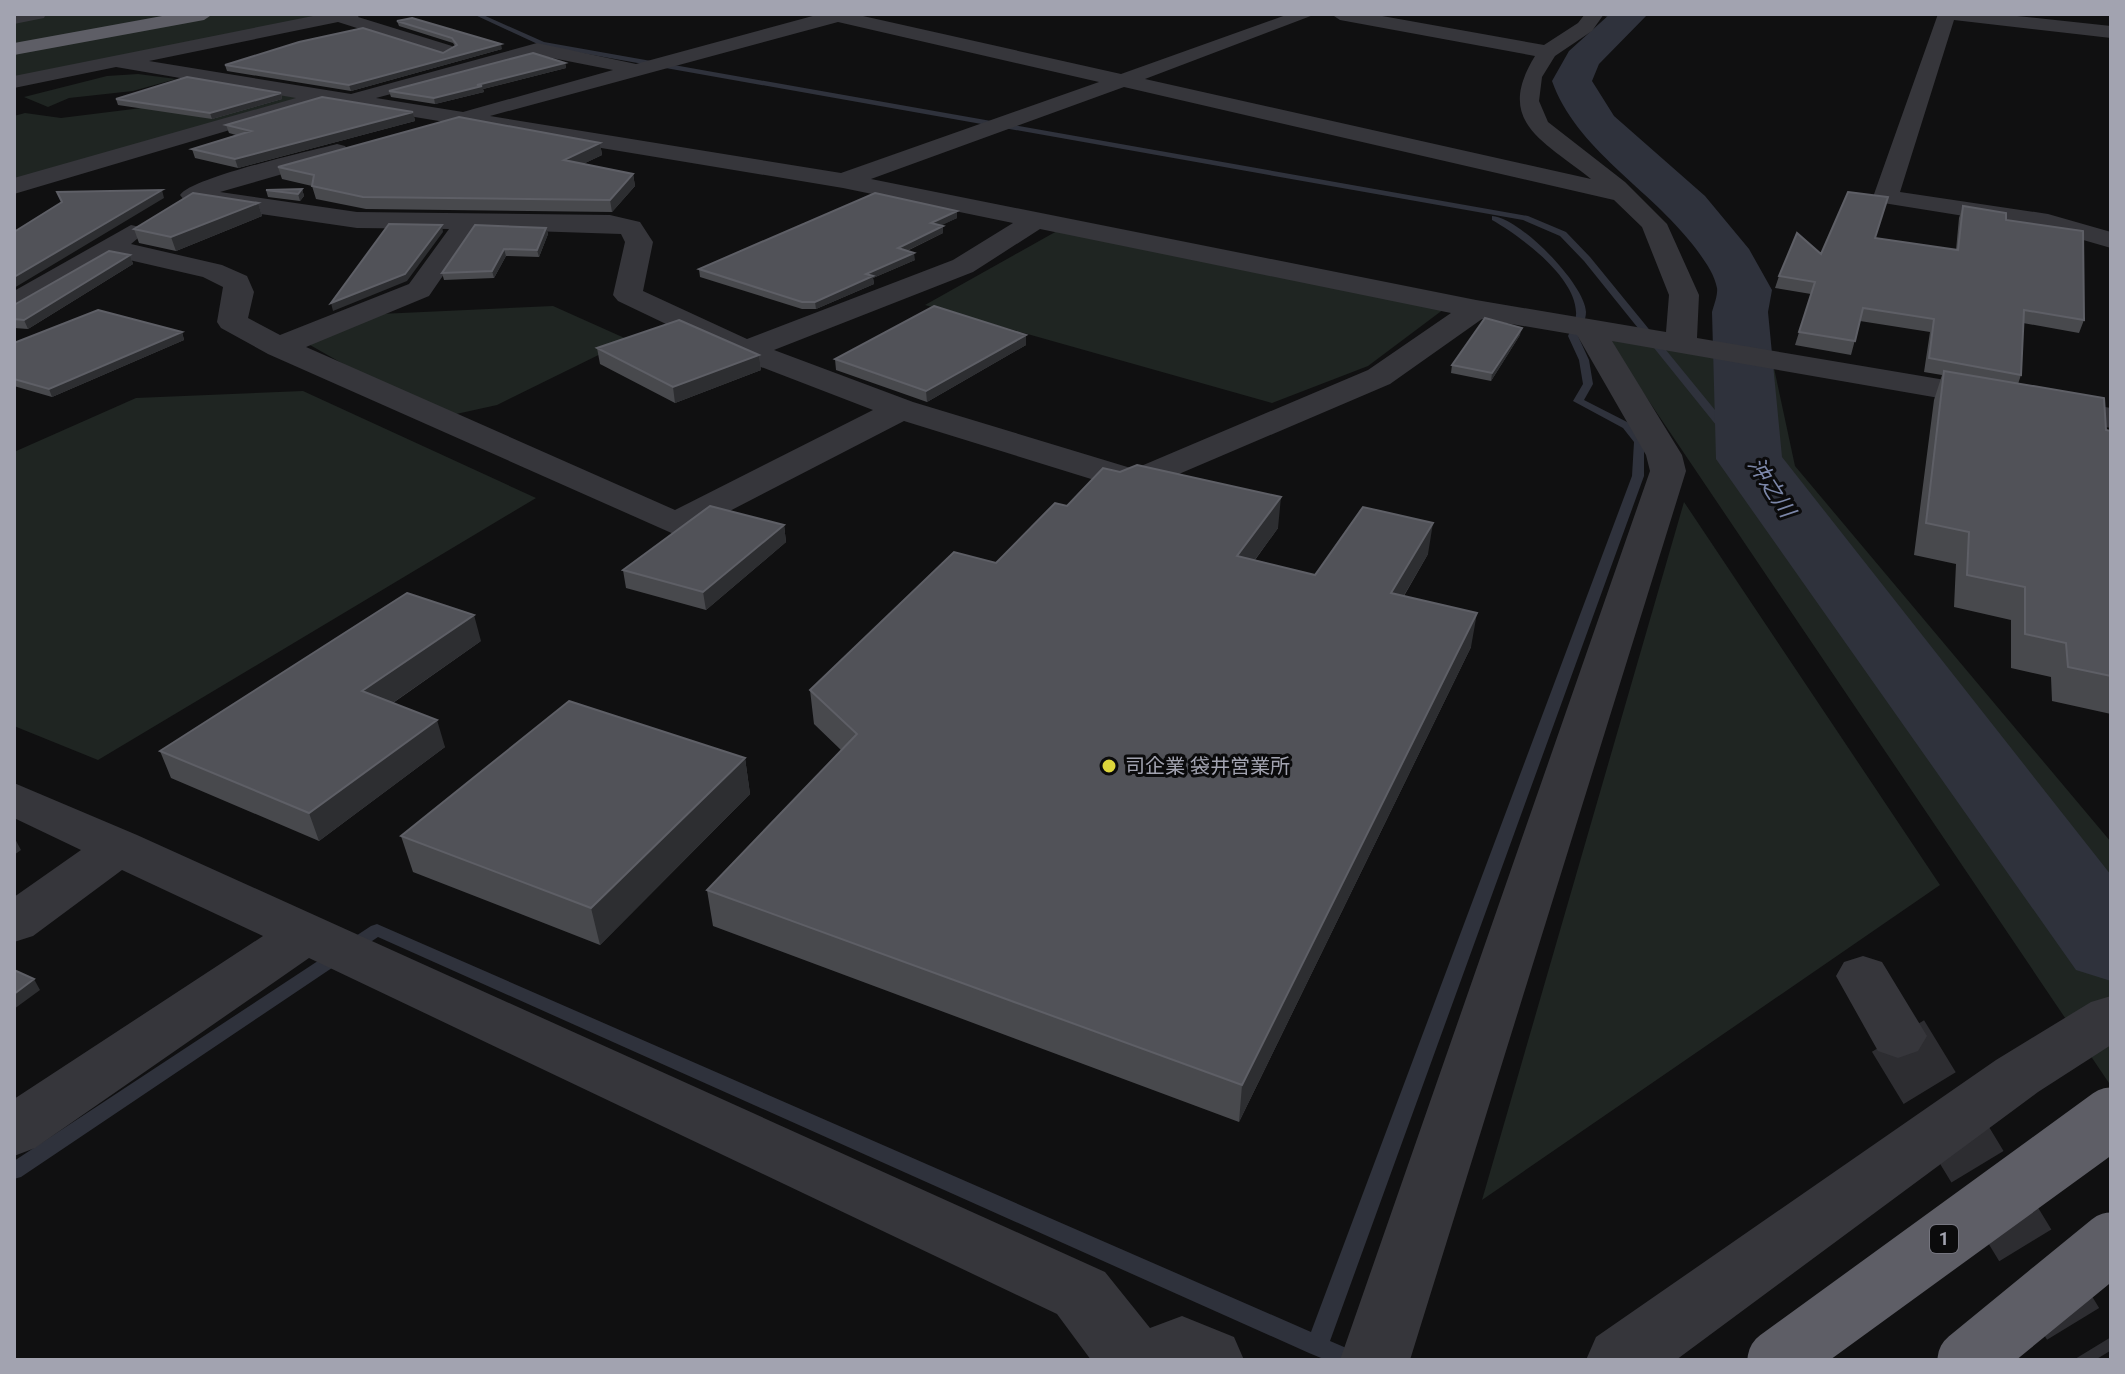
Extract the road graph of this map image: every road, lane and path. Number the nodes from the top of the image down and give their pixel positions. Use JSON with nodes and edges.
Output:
{"nodes":[{"id":1,"x":37,"y":14,"type":"edge"},
{"id":2,"x":159,"y":14,"type":"edge"},
{"id":3,"x":204,"y":14,"type":"edge"},
{"id":4,"x":1307,"y":14,"type":"edge"},
{"id":5,"x":1340,"y":14,"type":"edge"},
{"id":6,"x":1595,"y":14,"type":"edge"},
{"id":7,"x":1947,"y":14,"type":"edge"},
{"id":8,"x":345,"y":15,"type":"edge"},
{"id":9,"x":838,"y":15,"type":"edge"},
{"id":10,"x":14,"y":18,"type":"edge"},
{"id":11,"x":2111,"y":32,"type":"edge"},
{"id":12,"x":14,"y":40,"type":"edge"},
{"id":13,"x":14,"y":49,"type":"edge"},
{"id":14,"x":445,"y":50,"type":"edge"},
{"id":15,"x":1547,"y":52,"type":"junction"},
{"id":16,"x":119,"y":62,"type":"junction"},
{"id":17,"x":642,"y":68,"type":"junction"},
{"id":18,"x":1122,"y":80,"type":"junction"},
{"id":19,"x":14,"y":82,"type":"edge"},
{"id":20,"x":337,"y":97,"type":"junction"},
{"id":21,"x":459,"y":118,"type":"junction"},
{"id":22,"x":400,"y":134,"type":"edge"},
{"id":23,"x":355,"y":146,"type":"edge"},
{"id":24,"x":843,"y":181,"type":"junction"},
{"id":25,"x":14,"y":186,"type":"edge"},
{"id":26,"x":1623,"y":194,"type":"junction"},
{"id":27,"x":172,"y":208,"type":"junction"},
{"id":28,"x":1036,"y":220,"type":"junction"},
{"id":29,"x":468,"y":221,"type":"junction"},
{"id":30,"x":2111,"y":240,"type":"edge"},
{"id":31,"x":107,"y":247,"type":"junction"},
{"id":32,"x":14,"y":304,"type":"edge"},
{"id":33,"x":1476,"y":309,"type":"junction"},
{"id":34,"x":1588,"y":328,"type":"junction"},
{"id":35,"x":1681,"y":344,"type":"junction"},
{"id":36,"x":279,"y":347,"type":"junction"},
{"id":37,"x":746,"y":350,"type":"junction"},
{"id":38,"x":901,"y":409,"type":"junction"},
{"id":39,"x":2111,"y":418,"type":"edge"},
{"id":40,"x":14,"y":799,"type":"edge"},
{"id":41,"x":119,"y":847,"type":"junction"},
{"id":42,"x":14,"y":923,"type":"edge"},
{"id":43,"x":306,"y":934,"type":"junction"},
{"id":44,"x":1863,"y":976,"type":"dead end"},
{"id":45,"x":2111,"y":1017,"type":"edge"},
{"id":46,"x":1898,"y":1036,"type":"tunnel mouth"},
{"id":47,"x":2111,"y":1118,"type":"edge"},
{"id":48,"x":14,"y":1131,"type":"edge"},
{"id":49,"x":2111,"y":1243,"type":"edge"},
{"id":50,"x":1132,"y":1360,"type":"edge"},
{"id":51,"x":1151,"y":1360,"type":"edge"},
{"id":52,"x":1209,"y":1360,"type":"edge"},
{"id":53,"x":1375,"y":1360,"type":"edge"},
{"id":54,"x":1621,"y":1360,"type":"edge"},
{"id":55,"x":1778,"y":1360,"type":"edge"},
{"id":56,"x":1968,"y":1360,"type":"edge"}],
"edges":[{"from":1,"to":10,"type":"street"},
{"from":2,"to":12,"type":"highway"},
{"from":3,"to":13,"type":"highway"},
{"from":4,"to":18,"type":"street"},
{"from":5,"to":15,"type":"street"},
{"from":6,"to":15,"type":"street"},
{"from":7,"to":11,"type":"street"},
{"from":7,"to":30,"type":"street"},
{"from":8,"to":14,"type":"street"},
{"from":8,"to":16,"type":"street"},
{"from":9,"to":17,"type":"street"},
{"from":9,"to":18,"type":"street"},
{"from":15,"to":26,"type":"street"},
{"from":16,"to":19,"type":"street"},
{"from":16,"to":20,"type":"street"},
{"from":17,"to":20,"type":"street"},
{"from":17,"to":21,"type":"street"},
{"from":18,"to":24,"type":"street"},
{"from":18,"to":26,"type":"street"},
{"from":20,"to":21,"type":"street"},
{"from":20,"to":25,"type":"street"},
{"from":21,"to":22,"type":"street"},
{"from":21,"to":24,"type":"street"},
{"from":23,"to":27,"type":"street"},
{"from":24,"to":28,"type":"street"},
{"from":26,"to":35,"type":"street"},
{"from":27,"to":29,"type":"street"},
{"from":27,"to":31,"type":"street"},
{"from":28,"to":33,"type":"street"},
{"from":28,"to":37,"type":"street"},
{"from":29,"to":36,"type":"street"},
{"from":29,"to":37,"type":"street"},
{"from":31,"to":32,"type":"street"},
{"from":31,"to":36,"type":"street"},
{"from":33,"to":34,"type":"street"},
{"from":33,"to":38,"type":"street"},
{"from":34,"to":35,"type":"street"},
{"from":34,"to":53,"type":"street"},
{"from":35,"to":39,"type":"street"},
{"from":36,"to":38,"type":"street"},
{"from":37,"to":38,"type":"street"},
{"from":40,"to":41,"type":"street"},
{"from":41,"to":42,"type":"street"},
{"from":41,"to":43,"type":"street"},
{"from":43,"to":48,"type":"street"},
{"from":43,"to":50,"type":"street"},
{"from":44,"to":46,"type":"street"},
{"from":45,"to":54,"type":"street"},
{"from":47,"to":55,"type":"highway","number":"1","bridge":true},
{"from":49,"to":56,"type":"highway","bridge":true},
{"from":51,"to":52,"type":"street"}]}
